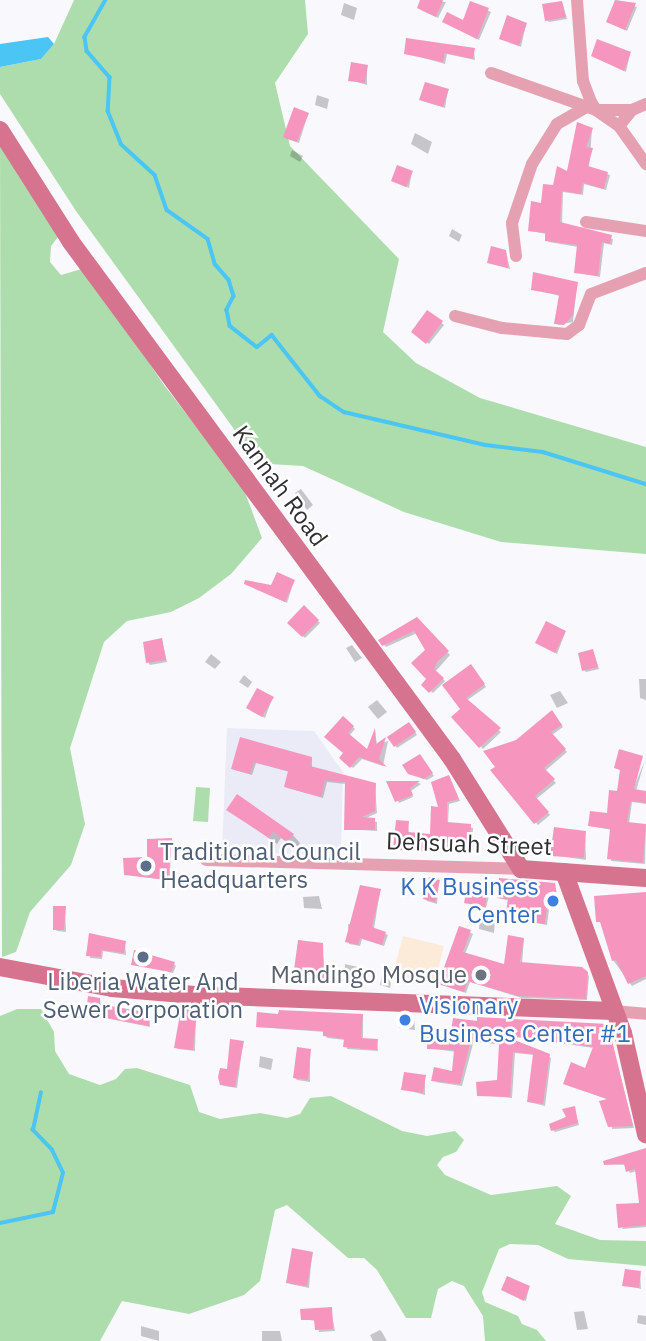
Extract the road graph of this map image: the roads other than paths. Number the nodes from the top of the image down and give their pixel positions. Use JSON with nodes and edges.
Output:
{"nodes":[{"id":1,"x":576,"y":0,"type":"edge"},
{"id":2,"x":491,"y":73,"type":"dead end"},
{"id":3,"x":646,"y":104,"type":"edge"},
{"id":4,"x":591,"y":109,"type":"junction"},
{"id":5,"x":632,"y":110,"type":"junction"},
{"id":6,"x":619,"y":126,"type":"junction"},
{"id":7,"x":0,"y":131,"type":"edge"},
{"id":8,"x":646,"y":163,"type":"edge"},
{"id":9,"x":586,"y":222,"type":"dead end"},
{"id":10,"x":646,"y":231,"type":"edge"},
{"id":11,"x":516,"y":256,"type":"dead end"},
{"id":12,"x":646,"y":273,"type":"edge"},
{"id":13,"x":455,"y":316,"type":"dead end"},
{"id":14,"x":206,"y":860,"type":"dead end"},
{"id":15,"x":521,"y":869,"type":"junction"},
{"id":16,"x":564,"y":872,"type":"junction"},
{"id":17,"x":646,"y":878,"type":"edge"},
{"id":18,"x":0,"y":967,"type":"edge"},
{"id":19,"x":613,"y":1011,"type":"junction"},
{"id":20,"x":646,"y":1014,"type":"edge"},
{"id":21,"x":646,"y":1134,"type":"edge"}],
"edges":[{"from":1,"to":4,"type":"street"},
{"from":2,"to":4,"type":"street"},
{"from":3,"to":5,"type":"street"},
{"from":4,"to":5,"type":"street"},
{"from":4,"to":6,"type":"street"},
{"from":4,"to":11,"type":"street"},
{"from":5,"to":6,"type":"street"},
{"from":6,"to":8,"type":"street"},
{"from":7,"to":15,"type":"street","name":"Kannah Road"},
{"from":9,"to":10,"type":"street"},
{"from":12,"to":13,"type":"street"},
{"from":14,"to":15,"type":"street","name":"Dehsuah Street"},
{"from":15,"to":16,"type":"street","name":"Dehsuah Street"},
{"from":16,"to":17,"type":"street","name":"Dehsuah Street"},
{"from":16,"to":19,"type":"street"},
{"from":18,"to":19,"type":"street"},
{"from":19,"to":20,"type":"street"},
{"from":19,"to":21,"type":"street"}]}
